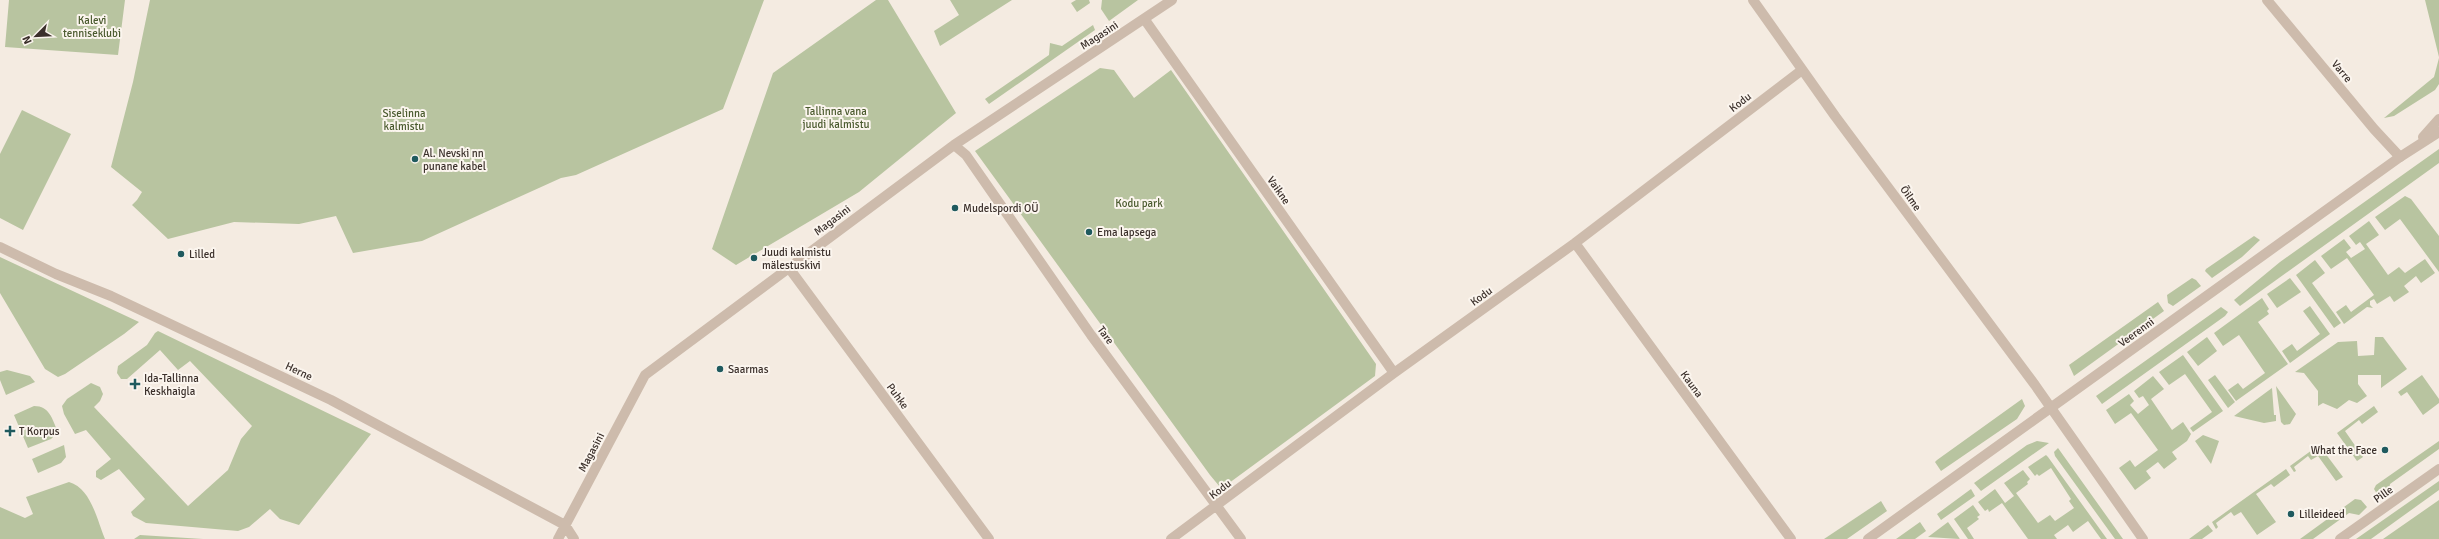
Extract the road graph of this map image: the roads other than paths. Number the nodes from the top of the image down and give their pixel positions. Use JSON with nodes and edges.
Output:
{"nodes":[{"id":1,"x":1172,"y":0,"type":"edge"},
{"id":2,"x":1753,"y":0,"type":"edge"},
{"id":3,"x":2267,"y":0,"type":"edge"},
{"id":4,"x":1145,"y":20,"type":"junction"},
{"id":5,"x":1802,"y":70,"type":"junction"},
{"id":6,"x":2439,"y":119,"type":"edge"},
{"id":7,"x":2439,"y":132,"type":"edge"},
{"id":8,"x":2418,"y":144,"type":"junction"},
{"id":9,"x":954,"y":145,"type":"junction"},
{"id":10,"x":2400,"y":157,"type":"junction"},
{"id":11,"x":1575,"y":243,"type":"junction"},
{"id":12,"x":0,"y":247,"type":"edge"},
{"id":13,"x":789,"y":268,"type":"junction"},
{"id":14,"x":1394,"y":373,"type":"junction"},
{"id":15,"x":2051,"y":409,"type":"junction"},
{"id":16,"x":2439,"y":469,"type":"edge"},
{"id":17,"x":1217,"y":506,"type":"junction"},
{"id":18,"x":565,"y":525,"type":"junction"},
{"id":19,"x":558,"y":539,"type":"edge"},
{"id":20,"x":574,"y":539,"type":"edge"},
{"id":21,"x":989,"y":539,"type":"edge"},
{"id":22,"x":1171,"y":539,"type":"edge"},
{"id":23,"x":1241,"y":539,"type":"edge"},
{"id":24,"x":1791,"y":539,"type":"edge"},
{"id":25,"x":1868,"y":539,"type":"edge"},
{"id":26,"x":2143,"y":539,"type":"edge"},
{"id":27,"x":2340,"y":539,"type":"edge"}],
"edges":[{"from":1,"to":4,"type":"street","name":"Magasini"},
{"from":2,"to":5,"type":"street","name":"Õilme"},
{"from":3,"to":10,"type":"street","name":"Varre"},
{"from":4,"to":9,"type":"street","name":"Magasini"},
{"from":4,"to":14,"type":"street","name":"Vaikne"},
{"from":5,"to":11,"type":"street","name":"Kodu"},
{"from":5,"to":15,"type":"street","name":"Õilme"},
{"from":6,"to":8,"type":"street","name":"Veerenni"},
{"from":7,"to":8,"type":"street","name":"Veerenni"},
{"from":8,"to":10,"type":"street","name":"Veerenni"},
{"from":9,"to":13,"type":"street","name":"Magasini"},
{"from":9,"to":17,"type":"street","name":"Tare"},
{"from":10,"to":15,"type":"street","name":"Veerenni"},
{"from":11,"to":14,"type":"street","name":"Kodu"},
{"from":11,"to":24,"type":"street","name":"Kauna"},
{"from":12,"to":18,"type":"street","name":"Herne"},
{"from":13,"to":18,"type":"street","name":"Magasini"},
{"from":13,"to":21,"type":"street","name":"Puhke"},
{"from":14,"to":17,"type":"street","name":"Kodu"},
{"from":15,"to":25,"type":"street","name":"Veerenni"},
{"from":15,"to":26,"type":"street","name":"Õilme"},
{"from":16,"to":27,"type":"street","name":"Pille"},
{"from":17,"to":22,"type":"street","name":"Kodu"},
{"from":17,"to":23,"type":"street","name":"Tare"},
{"from":18,"to":19,"type":"street","name":"Magasini"},
{"from":18,"to":20,"type":"street","name":"Herne"}]}
